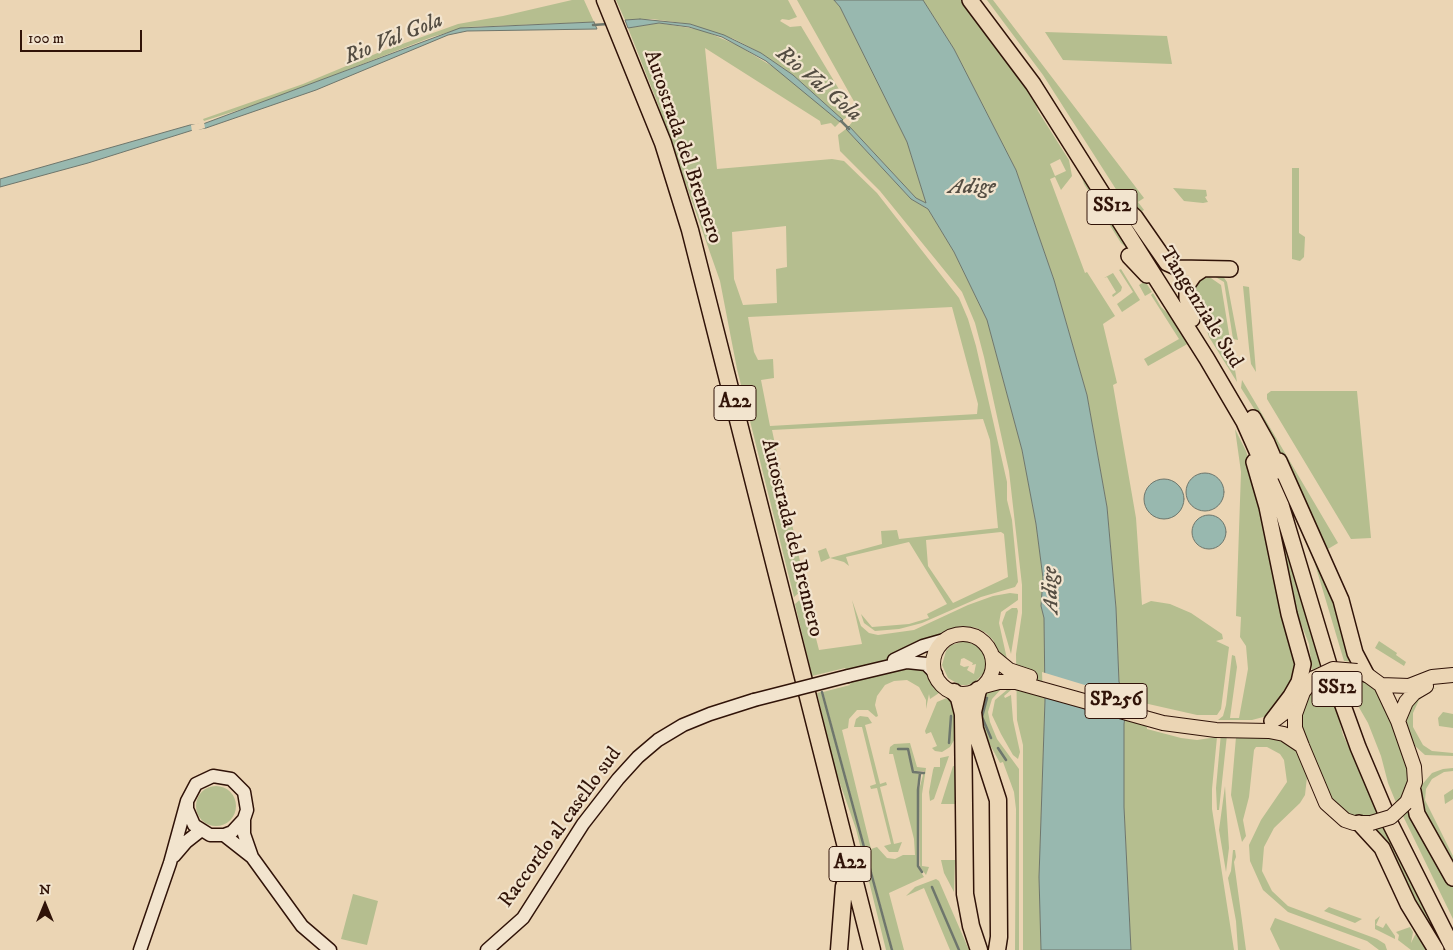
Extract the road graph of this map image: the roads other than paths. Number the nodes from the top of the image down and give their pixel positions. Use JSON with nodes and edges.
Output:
{"nodes":[{"id":1,"x":970,"y":0,"type":"edge"},
{"id":2,"x":981,"y":0,"type":"edge"},
{"id":3,"x":602,"y":5,"type":"edge"},
{"id":4,"x":615,"y":33,"type":"junction"},
{"id":5,"x":1033,"y":84,"type":"junction"},
{"id":6,"x":1075,"y":170,"type":"dead end"},
{"id":7,"x":1119,"y":202,"type":"junction"},
{"id":8,"x":1129,"y":256,"type":"dead end"},
{"id":9,"x":1203,"y":269,"type":"junction"},
{"id":10,"x":1230,"y":269,"type":"dead end"},
{"id":11,"x":1176,"y":310,"type":"junction"},
{"id":12,"x":1192,"y":319,"type":"junction"},
{"id":13,"x":1244,"y":422,"type":"junction"},
{"id":14,"x":1267,"y":443,"type":"junction"},
{"id":15,"x":1283,"y":587,"type":"junction"},
{"id":16,"x":944,"y":640,"type":"junction"},
{"id":17,"x":992,"y":656,"type":"junction"},
{"id":18,"x":869,"y":672,"type":"junction"},
{"id":19,"x":1362,"y":672,"type":"junction"},
{"id":20,"x":936,"y":674,"type":"junction"},
{"id":21,"x":1453,"y":675,"type":"edge"},
{"id":22,"x":1016,"y":677,"type":"junction"},
{"id":23,"x":1453,"y":682,"type":"edge"},
{"id":24,"x":1381,"y":685,"type":"junction"},
{"id":25,"x":981,"y":688,"type":"junction"},
{"id":26,"x":954,"y":692,"type":"junction"},
{"id":27,"x":1300,"y":698,"type":"junction"},
{"id":28,"x":1272,"y":721,"type":"junction"},
{"id":29,"x":1398,"y":721,"type":"junction"},
{"id":30,"x":1216,"y":727,"type":"junction"},
{"id":31,"x":1302,"y":746,"type":"junction"},
{"id":32,"x":1409,"y":797,"type":"junction"},
{"id":33,"x":187,"y":801,"type":"junction"},
{"id":34,"x":244,"y":819,"type":"junction"},
{"id":35,"x":1365,"y":823,"type":"junction"},
{"id":36,"x":200,"y":831,"type":"junction"},
{"id":37,"x":224,"y":835,"type":"junction"},
{"id":38,"x":252,"y":857,"type":"junction"},
{"id":39,"x":170,"y":862,"type":"junction"},
{"id":40,"x":1453,"y":878,"type":"edge"},
{"id":41,"x":844,"y":886,"type":"junction"},
{"id":42,"x":1453,"y":927,"type":"edge"},
{"id":43,"x":976,"y":946,"type":"edge"},
{"id":44,"x":999,"y":946,"type":"edge"},
{"id":45,"x":1453,"y":948,"type":"edge"},
{"id":46,"x":140,"y":950,"type":"edge"},
{"id":47,"x":330,"y":950,"type":"edge"},
{"id":48,"x":487,"y":950,"type":"edge"},
{"id":49,"x":839,"y":950,"type":"edge"},
{"id":50,"x":860,"y":950,"type":"edge"},
{"id":51,"x":872,"y":950,"type":"edge"},
{"id":52,"x":1436,"y":950,"type":"edge"}],
"edges":[{"from":1,"to":5,"type":"highway","name":"Tangenziale Sud","number":"SS12"},
{"from":2,"to":7,"type":"highway","name":"Tangenziale Sud","number":"SS12"},
{"from":3,"to":4,"type":"highway","name":"Autostrada del Brennero","number":"A22"},
{"from":4,"to":41,"type":"highway","name":"Autostrada del Brennero","number":"A22"},
{"from":4,"to":51,"type":"highway","name":"Autostrada del Brennero","number":"A22"},
{"from":5,"to":6,"type":"highway"},
{"from":5,"to":11,"type":"highway","name":"Tangenziale Sud","number":"SS12"},
{"from":7,"to":9,"type":"highway"},
{"from":7,"to":12,"type":"highway","name":"Tangenziale Sud","number":"SS12"},
{"from":8,"to":11,"type":"highway"},
{"from":9,"to":10,"type":"highway"},
{"from":9,"to":12,"type":"highway"},
{"from":11,"to":13,"type":"highway","name":"Tangenziale Sud","number":"SS12"},
{"from":12,"to":14,"type":"highway","name":"Tangenziale Sud","number":"SS12"},
{"from":13,"to":15,"type":"highway"},
{"from":13,"to":45,"type":"highway","name":"Tangenziale Sud","number":"SS12"},
{"from":14,"to":19,"type":"highway"},
{"from":14,"to":42,"type":"highway","name":"Tangenziale Sud","number":"SS12"},
{"from":15,"to":27,"type":"highway"},
{"from":15,"to":28,"type":"highway"},
{"from":16,"to":17,"type":"main road","name":"Raccordo al casello sud","number":"SP256"},
{"from":16,"to":18,"type":"main road","name":"Raccordo al casello sud","number":"SP256"},
{"from":16,"to":20,"type":"main road"},
{"from":17,"to":22,"type":"main road","name":"Raccordo al casello sud","number":"SP256"},
{"from":17,"to":25,"type":"main road"},
{"from":18,"to":20,"type":"main road","name":"Raccordo al casello sud","number":"SP256"},
{"from":18,"to":48,"type":"main road","name":"Raccordo al casello sud","number":"SP256","bridge":true},
{"from":19,"to":24,"type":"main road"},
{"from":19,"to":27,"type":"main road","bridge":true},
{"from":20,"to":26,"type":"main road","name":"Raccordo al casello sud","number":"SP256"},
{"from":21,"to":24,"type":"main road"},
{"from":22,"to":25,"type":"main road","name":"Raccordo al casello sud","number":"SP256"},
{"from":22,"to":30,"type":"main road","name":"Raccordo al casello sud","number":"SP256"},
{"from":23,"to":29,"type":"main road"},
{"from":24,"to":29,"type":"main road"},
{"from":25,"to":26,"type":"main road","name":"Raccordo al casello sud","number":"SP256"},
{"from":25,"to":44,"type":"highway"},
{"from":26,"to":43,"type":"highway"},
{"from":27,"to":28,"type":"main road","name":"Raccordo al casello sud"},
{"from":27,"to":31,"type":"main road"},
{"from":28,"to":30,"type":"main road","name":"Raccordo al casello sud","number":"SP256"},
{"from":29,"to":32,"type":"main road"},
{"from":30,"to":31,"type":"main road","name":"Raccordo al casello sud","number":"SP256"},
{"from":31,"to":35,"type":"main road"},
{"from":32,"to":35,"type":"main road","bridge":true},
{"from":32,"to":40,"type":"highway"},
{"from":33,"to":34,"type":"main road"},
{"from":33,"to":36,"type":"main road"},
{"from":33,"to":39,"type":"main road"},
{"from":34,"to":37,"type":"main road"},
{"from":34,"to":38,"type":"main road"},
{"from":35,"to":52,"type":"highway"},
{"from":36,"to":37,"type":"main road"},
{"from":36,"to":39,"type":"main road"},
{"from":37,"to":38,"type":"main road"},
{"from":38,"to":47,"type":"main road"},
{"from":39,"to":46,"type":"main road"},
{"from":41,"to":49,"type":"highway"},
{"from":41,"to":50,"type":"highway","name":"Autostrada del Brennero","number":"A22"}]}
